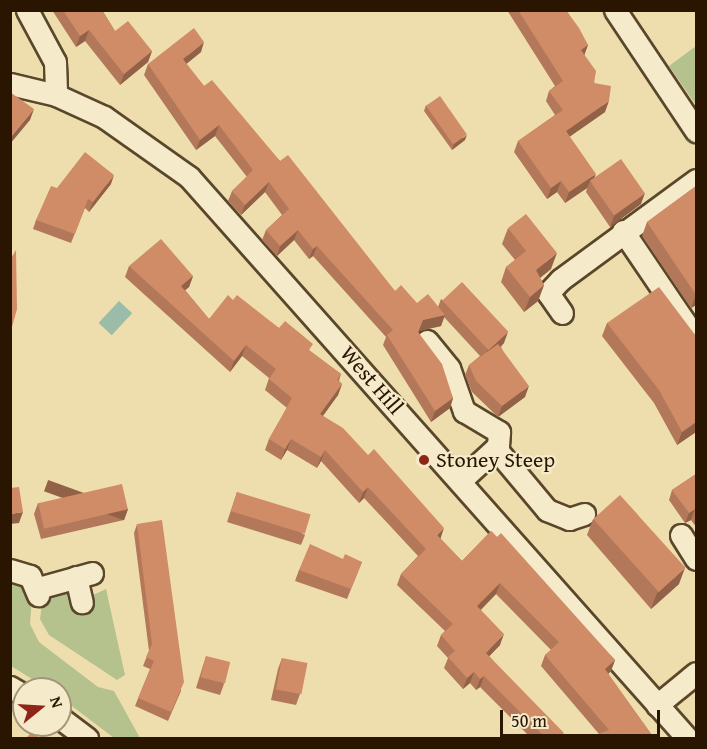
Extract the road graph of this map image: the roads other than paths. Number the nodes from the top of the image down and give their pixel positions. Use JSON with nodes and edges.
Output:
{"nodes":[{"id":1,"x":27,"y":10,"type":"edge"},
{"id":2,"x":615,"y":10,"type":"edge"},
{"id":3,"x":10,"y":84,"type":"edge"},
{"id":4,"x":56,"y":95,"type":"junction"},
{"id":5,"x":696,"y":131,"type":"edge"},
{"id":6,"x":696,"y":180,"type":"edge"},
{"id":7,"x":623,"y":231,"type":"junction"},
{"id":8,"x":561,"y":313,"type":"dead end"},
{"id":9,"x":696,"y":339,"type":"edge"},
{"id":10,"x":427,"y":341,"type":"edge"},
{"id":11,"x":495,"y":449,"type":"junction"},
{"id":12,"x":460,"y":481,"type":"junction"},
{"id":13,"x":584,"y":514,"type":"dead end"},
{"id":14,"x":681,"y":535,"type":"dead end"},
{"id":15,"x":695,"y":554,"type":"edge"},
{"id":16,"x":10,"y":570,"type":"edge"},
{"id":17,"x":82,"y":602,"type":"dead end"},
{"id":18,"x":696,"y":673,"type":"edge"},
{"id":19,"x":657,"y":705,"type":"junction"},
{"id":20,"x":72,"y":727,"type":"edge"},
{"id":21,"x":87,"y":738,"type":"edge"},
{"id":22,"x":687,"y":738,"type":"edge"}],
"edges":[{"from":1,"to":4,"type":"street"},
{"from":2,"to":5,"type":"street"},
{"from":3,"to":4,"type":"street","name":"West Hill"},
{"from":4,"to":12,"type":"street","name":"West Hill"},
{"from":6,"to":7,"type":"street"},
{"from":7,"to":8,"type":"street"},
{"from":7,"to":9,"type":"street"},
{"from":10,"to":11,"type":"street"},
{"from":11,"to":12,"type":"street"},
{"from":11,"to":13,"type":"street"},
{"from":12,"to":19,"type":"street","name":"West Hill"},
{"from":14,"to":15,"type":"street"},
{"from":16,"to":17,"type":"street"},
{"from":18,"to":19,"type":"street"},
{"from":19,"to":22,"type":"street","name":"West Hill"},
{"from":20,"to":21,"type":"street"}]}
